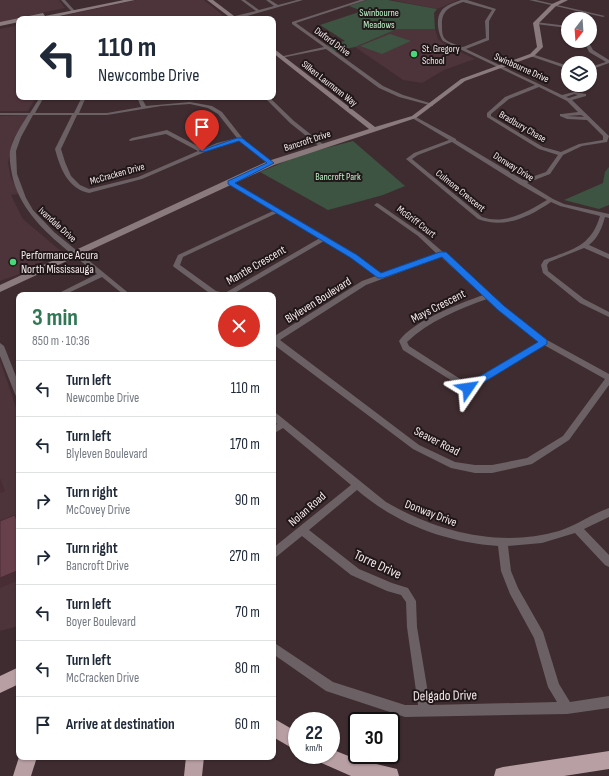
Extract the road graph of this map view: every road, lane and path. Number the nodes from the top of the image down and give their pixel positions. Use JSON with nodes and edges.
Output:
{"nodes":[{"id":1,"x":63,"y":0,"type":"edge"},
{"id":2,"x":116,"y":0,"type":"edge"},
{"id":3,"x":132,"y":0,"type":"edge"},
{"id":4,"x":210,"y":0,"type":"edge"},
{"id":5,"x":243,"y":0,"type":"edge"},
{"id":6,"x":268,"y":0,"type":"edge"},
{"id":7,"x":301,"y":0,"type":"edge"},
{"id":8,"x":364,"y":0,"type":"edge"},
{"id":9,"x":464,"y":0,"type":"edge"},
{"id":10,"x":532,"y":0,"type":"edge"},
{"id":11,"x":565,"y":0,"type":"edge"},
{"id":12,"x":554,"y":5,"type":"junction"},
{"id":13,"x":278,"y":7,"type":"junction"},
{"id":14,"x":73,"y":10,"type":"junction"},
{"id":15,"x":259,"y":12,"type":"junction"},
{"id":16,"x":39,"y":16,"type":"edge"},
{"id":17,"x":49,"y":16,"type":"edge"},
{"id":18,"x":231,"y":16,"type":"edge"},
{"id":19,"x":242,"y":16,"type":"edge"},
{"id":20,"x":603,"y":16,"type":"dead end"},
{"id":21,"x":16,"y":22,"type":"edge"},
{"id":22,"x":536,"y":23,"type":"junction"},
{"id":23,"x":0,"y":25,"type":"edge"},
{"id":24,"x":561,"y":26,"type":"edge"},
{"id":25,"x":326,"y":48,"type":"junction"},
{"id":26,"x":589,"y":48,"type":"edge"},
{"id":27,"x":462,"y":49,"type":"junction"},
{"id":28,"x":276,"y":53,"type":"edge"},
{"id":29,"x":532,"y":55,"type":"junction"},
{"id":30,"x":281,"y":57,"type":"junction"},
{"id":31,"x":561,"y":65,"type":"edge"},
{"id":32,"x":597,"y":66,"type":"edge"},
{"id":33,"x":500,"y":67,"type":"junction"},
{"id":34,"x":540,"y":85,"type":"junction"},
{"id":35,"x":562,"y":96,"type":"junction"},
{"id":36,"x":40,"y":100,"type":"edge"},
{"id":37,"x":83,"y":100,"type":"edge"},
{"id":38,"x":140,"y":100,"type":"edge"},
{"id":39,"x":192,"y":100,"type":"edge"},
{"id":40,"x":269,"y":100,"type":"edge"},
{"id":41,"x":569,"y":100,"type":"junction"},
{"id":42,"x":190,"y":103,"type":"junction"},
{"id":43,"x":431,"y":105,"type":"junction"},
{"id":44,"x":144,"y":108,"type":"junction"},
{"id":45,"x":0,"y":114,"type":"edge"},
{"id":46,"x":32,"y":114,"type":"junction"},
{"id":47,"x":77,"y":114,"type":"junction"},
{"id":48,"x":583,"y":114,"type":"junction"},
{"id":49,"x":414,"y":117,"type":"junction"},
{"id":50,"x":589,"y":119,"type":"junction"},
{"id":51,"x":374,"y":130,"type":"junction"},
{"id":52,"x":240,"y":139,"type":"junction"},
{"id":53,"x":132,"y":140,"type":"dead end"},
{"id":54,"x":454,"y":140,"type":"junction"},
{"id":55,"x":322,"y":146,"type":"junction"},
{"id":56,"x":202,"y":151,"type":"junction"},
{"id":57,"x":561,"y":154,"type":"junction"},
{"id":58,"x":271,"y":163,"type":"junction"},
{"id":59,"x":230,"y":183,"type":"junction"},
{"id":60,"x":521,"y":183,"type":"junction"},
{"id":61,"x":551,"y":200,"type":"junction"},
{"id":62,"x":377,"y":205,"type":"dead end"},
{"id":63,"x":277,"y":210,"type":"junction"},
{"id":64,"x":606,"y":216,"type":"edge"},
{"id":65,"x":325,"y":238,"type":"junction"},
{"id":66,"x":584,"y":245,"type":"junction"},
{"id":67,"x":77,"y":253,"type":"junction"},
{"id":68,"x":443,"y":254,"type":"junction"},
{"id":69,"x":609,"y":257,"type":"edge"},
{"id":70,"x":103,"y":274,"type":"junction"},
{"id":71,"x":380,"y":276,"type":"junction"},
{"id":72,"x":0,"y":289,"type":"edge"},
{"id":73,"x":64,"y":292,"type":"edge"},
{"id":74,"x":124,"y":292,"type":"edge"},
{"id":75,"x":213,"y":292,"type":"edge"},
{"id":76,"x":231,"y":292,"type":"edge"},
{"id":77,"x":488,"y":296,"type":"junction"},
{"id":78,"x":609,"y":315,"type":"edge"},
{"id":79,"x":276,"y":339,"type":"edge"},
{"id":80,"x":544,"y":342,"type":"junction"},
{"id":81,"x":276,"y":343,"type":"edge"},
{"id":82,"x":0,"y":346,"type":"edge"},
{"id":83,"x":609,"y":379,"type":"edge"},
{"id":84,"x":16,"y":386,"type":"edge"},
{"id":85,"x":276,"y":418,"type":"edge"},
{"id":86,"x":283,"y":424,"type":"junction"},
{"id":87,"x":276,"y":429,"type":"edge"},
{"id":88,"x":357,"y":485,"type":"junction"},
{"id":89,"x":609,"y":512,"type":"edge"},
{"id":90,"x":577,"y":529,"type":"junction"},
{"id":91,"x":302,"y":531,"type":"junction"},
{"id":92,"x":503,"y":543,"type":"junction"},
{"id":93,"x":276,"y":552,"type":"edge"},
{"id":94,"x":609,"y":562,"type":"edge"},
{"id":95,"x":276,"y":648,"type":"edge"},
{"id":96,"x":16,"y":677,"type":"edge"},
{"id":97,"x":0,"y":685,"type":"edge"},
{"id":98,"x":609,"y":702,"type":"edge"},
{"id":99,"x":567,"y":708,"type":"junction"},
{"id":100,"x":425,"y":710,"type":"junction"},
{"id":101,"x":276,"y":729,"type":"edge"},
{"id":102,"x":288,"y":736,"type":"edge"},
{"id":103,"x":27,"y":760,"type":"edge"},
{"id":104,"x":195,"y":760,"type":"edge"},
{"id":105,"x":609,"y":760,"type":"edge"},
{"id":106,"x":340,"y":764,"type":"edge"},
{"id":107,"x":22,"y":776,"type":"edge"},
{"id":108,"x":193,"y":776,"type":"edge"},
{"id":109,"x":390,"y":776,"type":"edge"},
{"id":110,"x":503,"y":776,"type":"edge"}],
"edges":[{"from":1,"to":14,"type":"street"},
{"from":2,"to":14,"type":"street"},
{"from":3,"to":14,"type":"street"},
{"from":4,"to":18,"type":"street"},
{"from":5,"to":15,"type":"street"},
{"from":6,"to":13,"type":"street"},
{"from":7,"to":13,"type":"street"},
{"from":8,"to":25,"type":"street","name":"Duford Drive"},
{"from":9,"to":27,"type":"street","name":"Swinbourne Drive"},
{"from":9,"to":27,"type":"street"},
{"from":10,"to":12,"type":"street"},
{"from":11,"to":12,"type":"street"},
{"from":12,"to":20,"type":"street"},
{"from":12,"to":22,"type":"street"},
{"from":13,"to":15,"type":"street"},
{"from":14,"to":16,"type":"street"},
{"from":14,"to":17,"type":"street"},
{"from":15,"to":19,"type":"street"},
{"from":21,"to":23,"type":"street"},
{"from":22,"to":24,"type":"street"},
{"from":22,"to":29,"type":"street"},
{"from":25,"to":30,"type":"street"},
{"from":25,"to":43,"type":"street","name":"Duford Drive"},
{"from":26,"to":32,"type":"street"},
{"from":27,"to":33,"type":"street","name":"Swinbourne Drive"},
{"from":28,"to":30,"type":"street","name":"Silken Laumann Way"},
{"from":29,"to":31,"type":"street"},
{"from":29,"to":33,"type":"street","name":"Bancroft Drive"},
{"from":30,"to":51,"type":"street","name":"Silken Laumann Way"},
{"from":33,"to":34,"type":"street","name":"Swinbourne Drive"},
{"from":33,"to":43,"type":"street","name":"Bancroft Drive"},
{"from":34,"to":35,"type":"street","name":"Swinbourne Drive"},
{"from":34,"to":57,"type":"street","name":"Bradbury Chase"},
{"from":35,"to":41,"type":"street","name":"Swinbourne Drive"},
{"from":35,"to":41,"type":"street"},
{"from":36,"to":46,"type":"street","name":"Ivandale Drive"},
{"from":37,"to":47,"type":"street"},
{"from":38,"to":44,"type":"street"},
{"from":39,"to":42,"type":"street"},
{"from":40,"to":55,"type":"street"},
{"from":41,"to":48,"type":"street","name":"Swinbourne Drive"},
{"from":42,"to":44,"type":"street"},
{"from":42,"to":52,"type":"street"},
{"from":43,"to":49,"type":"street","name":"Bancroft Drive"},
{"from":44,"to":47,"type":"street"},
{"from":45,"to":46,"type":"street"},
{"from":46,"to":47,"type":"street"},
{"from":46,"to":67,"type":"street","name":"Ivandale Drive"},
{"from":47,"to":56,"type":"street","name":"McCracken Drive"},
{"from":48,"to":50,"type":"street","name":"Swinbourne Drive"},
{"from":48,"to":50,"type":"street"},
{"from":49,"to":51,"type":"street","name":"Bancroft Drive"},
{"from":49,"to":54,"type":"street","name":"Donway Drive"},
{"from":50,"to":57,"type":"street","name":"Swinbourne Drive"},
{"from":51,"to":55,"type":"street","name":"Bancroft Drive"},
{"from":52,"to":56,"type":"street","name":"McCracken Drive"},
{"from":52,"to":58,"type":"street"},
{"from":53,"to":56,"type":"street"},
{"from":54,"to":60,"type":"street","name":"Donway Drive"},
{"from":54,"to":61,"type":"street","name":"Culmore Crescent"},
{"from":55,"to":58,"type":"street","name":"Bancroft Drive"},
{"from":57,"to":60,"type":"street"},
{"from":58,"to":59,"type":"street","name":"Bancroft Drive"},
{"from":59,"to":63,"type":"street"},
{"from":59,"to":67,"type":"street","name":"Bancroft Drive"},
{"from":60,"to":61,"type":"street","name":"Donway Drive"},
{"from":61,"to":64,"type":"street","name":"Donway Drive"},
{"from":62,"to":68,"type":"street","name":"McGriff Court"},
{"from":63,"to":65,"type":"street"},
{"from":63,"to":75,"type":"street","name":"Mantle Crescent"},
{"from":64,"to":66,"type":"street"},
{"from":65,"to":71,"type":"street"},
{"from":65,"to":76,"type":"street","name":"Mantle Crescent"},
{"from":66,"to":69,"type":"street"},
{"from":66,"to":78,"type":"street"},
{"from":67,"to":70,"type":"street"},
{"from":67,"to":72,"type":"street","name":"Bancroft Drive"},
{"from":68,"to":71,"type":"street","name":"Blyleven Boulevard"},
{"from":68,"to":77,"type":"street","name":"McGriff Court"},
{"from":70,"to":73,"type":"street"},
{"from":70,"to":74,"type":"street"},
{"from":71,"to":79,"type":"street","name":"Blyleven Boulevard"},
{"from":77,"to":80,"type":"street","name":"McGriff Court"},
{"from":77,"to":80,"type":"street","name":"Mays Crescent"},
{"from":80,"to":83,"type":"street","name":"McGriff Court"},
{"from":81,"to":83,"type":"street","name":"Seaver Road"},
{"from":82,"to":84,"type":"street"},
{"from":85,"to":86,"type":"street","name":"Donway Drive"},
{"from":86,"to":87,"type":"street"},
{"from":86,"to":88,"type":"street","name":"Donway Drive"},
{"from":88,"to":91,"type":"street","name":"Nolan Road"},
{"from":88,"to":92,"type":"street","name":"Donway Drive"},
{"from":89,"to":90,"type":"street","name":"Donway Drive"},
{"from":90,"to":92,"type":"street","name":"Donway Drive"},
{"from":90,"to":94,"type":"street"},
{"from":91,"to":93,"type":"street","name":"Nolan Road"},
{"from":91,"to":100,"type":"street","name":"Torre Drive"},
{"from":92,"to":99,"type":"street"},
{"from":95,"to":100,"type":"street","name":"Delgado Drive"},
{"from":96,"to":97,"type":"highway"},
{"from":98,"to":99,"type":"street","name":"Delgado Drive"},
{"from":99,"to":100,"type":"street","name":"Delgado Drive"},
{"from":101,"to":102,"type":"highway"},
{"from":103,"to":107,"type":"highway"},
{"from":104,"to":108,"type":"highway"},
{"from":105,"to":110,"type":"highway"},
{"from":106,"to":109,"type":"highway"}]}
